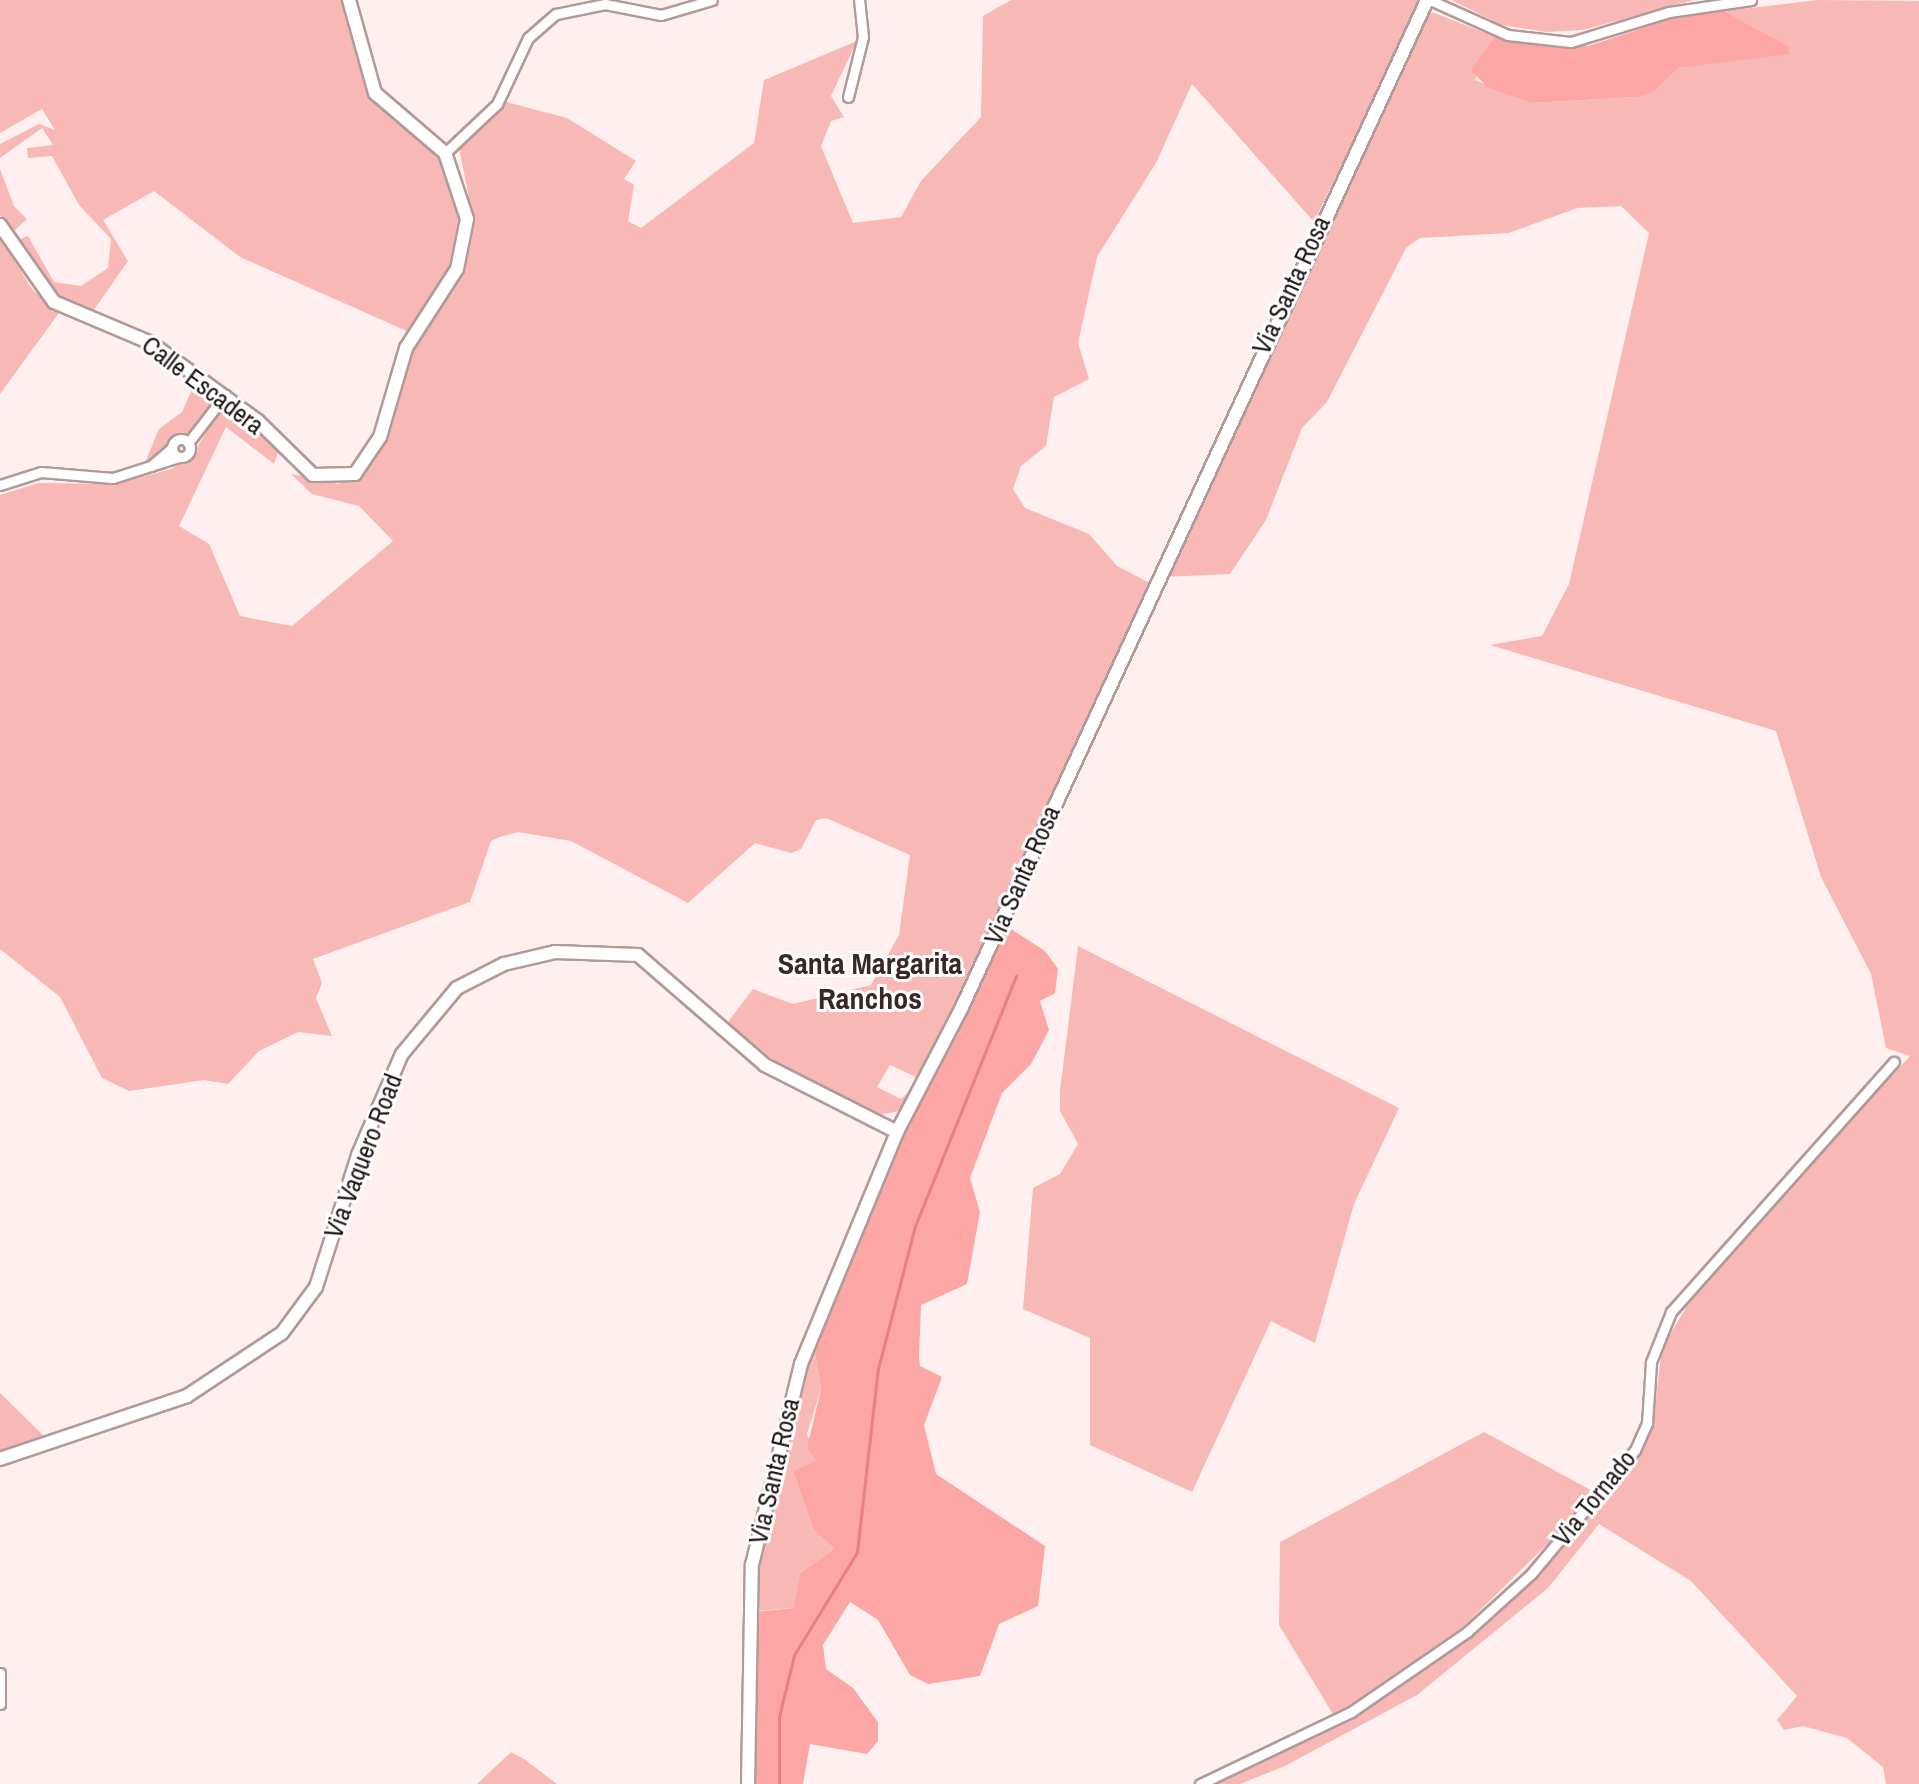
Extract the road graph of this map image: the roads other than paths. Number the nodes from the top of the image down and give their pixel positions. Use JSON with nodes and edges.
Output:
{"nodes":[{"id":1,"x":349,"y":0,"type":"edge"},
{"id":2,"x":712,"y":0,"type":"edge"},
{"id":3,"x":859,"y":0,"type":"edge"},
{"id":4,"x":1429,"y":0,"type":"edge"},
{"id":5,"x":1751,"y":0,"type":"edge"},
{"id":6,"x":1703,"y":3,"type":"edge"},
{"id":7,"x":848,"y":97,"type":"dead end"},
{"id":8,"x":445,"y":153,"type":"junction"},
{"id":9,"x":0,"y":225,"type":"edge"},
{"id":10,"x":225,"y":395,"type":"junction"},
{"id":11,"x":0,"y":485,"type":"edge"},
{"id":12,"x":1894,"y":1062,"type":"dead end"},
{"id":13,"x":897,"y":1132,"type":"junction"},
{"id":14,"x":0,"y":1459,"type":"edge"},
{"id":15,"x":0,"y":1673,"type":"edge"},
{"id":16,"x":0,"y":1704,"type":"edge"},
{"id":17,"x":748,"y":1784,"type":"edge"},
{"id":18,"x":1200,"y":1784,"type":"edge"}],
"edges":[{"from":1,"to":8,"type":"street"},
{"from":2,"to":8,"type":"street"},
{"from":3,"to":7,"type":"street"},
{"from":4,"to":6,"type":"street"},
{"from":4,"to":13,"type":"street","name":"Via Santa Rosa"},
{"from":5,"to":6,"type":"street"},
{"from":8,"to":10,"type":"street","name":"Calle Escadera"},
{"from":9,"to":10,"type":"street","name":"Calle Escadera"},
{"from":10,"to":11,"type":"street"},
{"from":12,"to":18,"type":"street","name":"Via Tornado"},
{"from":13,"to":14,"type":"street","name":"Via Vaquero Road"},
{"from":13,"to":17,"type":"street","name":"Via Santa Rosa"},
{"from":15,"to":16,"type":"street"}]}
